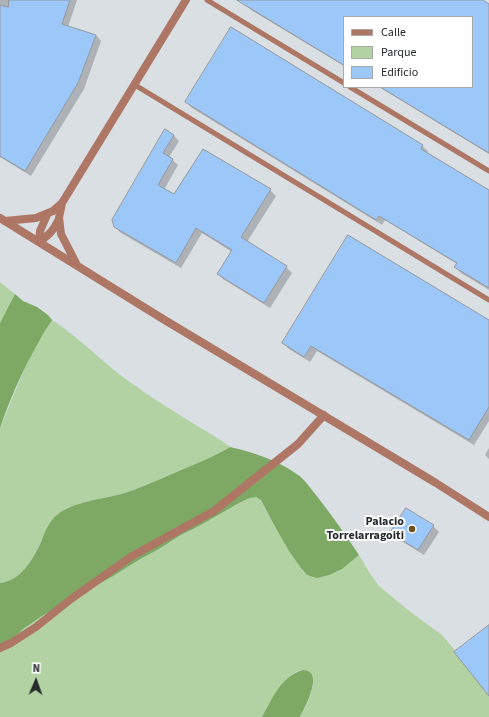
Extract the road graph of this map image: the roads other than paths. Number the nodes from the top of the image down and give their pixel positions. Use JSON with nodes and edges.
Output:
{"nodes":[{"id":1,"x":186,"y":0,"type":"edge"},
{"id":2,"x":207,"y":0,"type":"edge"},
{"id":3,"x":343,"y":82,"type":"edge"},
{"id":4,"x":135,"y":85,"type":"junction"},
{"id":5,"x":352,"y":88,"type":"edge"},
{"id":6,"x":489,"y":171,"type":"edge"},
{"id":7,"x":62,"y":204,"type":"junction"},
{"id":8,"x":47,"y":214,"type":"junction"},
{"id":9,"x":59,"y":218,"type":"junction"},
{"id":10,"x":3,"y":219,"type":"edge"},
{"id":11,"x":39,"y":242,"type":"junction"},
{"id":12,"x":77,"y":265,"type":"junction"},
{"id":13,"x":489,"y":300,"type":"edge"},
{"id":14,"x":324,"y":415,"type":"junction"},
{"id":15,"x":489,"y":517,"type":"edge"},
{"id":16,"x":0,"y":648,"type":"edge"}],
"edges":[{"from":1,"to":4,"type":"street"},
{"from":2,"to":3,"type":"lane"},
{"from":4,"to":7,"type":"street"},
{"from":4,"to":13,"type":"lane"},
{"from":5,"to":6,"type":"lane"},
{"from":7,"to":8,"type":"street"},
{"from":7,"to":9,"type":"street"},
{"from":8,"to":10,"type":"street"},
{"from":8,"to":11,"type":"street"},
{"from":9,"to":11,"type":"street"},
{"from":9,"to":12,"type":"street"},
{"from":10,"to":11,"type":"street"},
{"from":11,"to":12,"type":"street"},
{"from":12,"to":14,"type":"street"},
{"from":14,"to":15,"type":"street"},
{"from":14,"to":16,"type":"street"}]}
